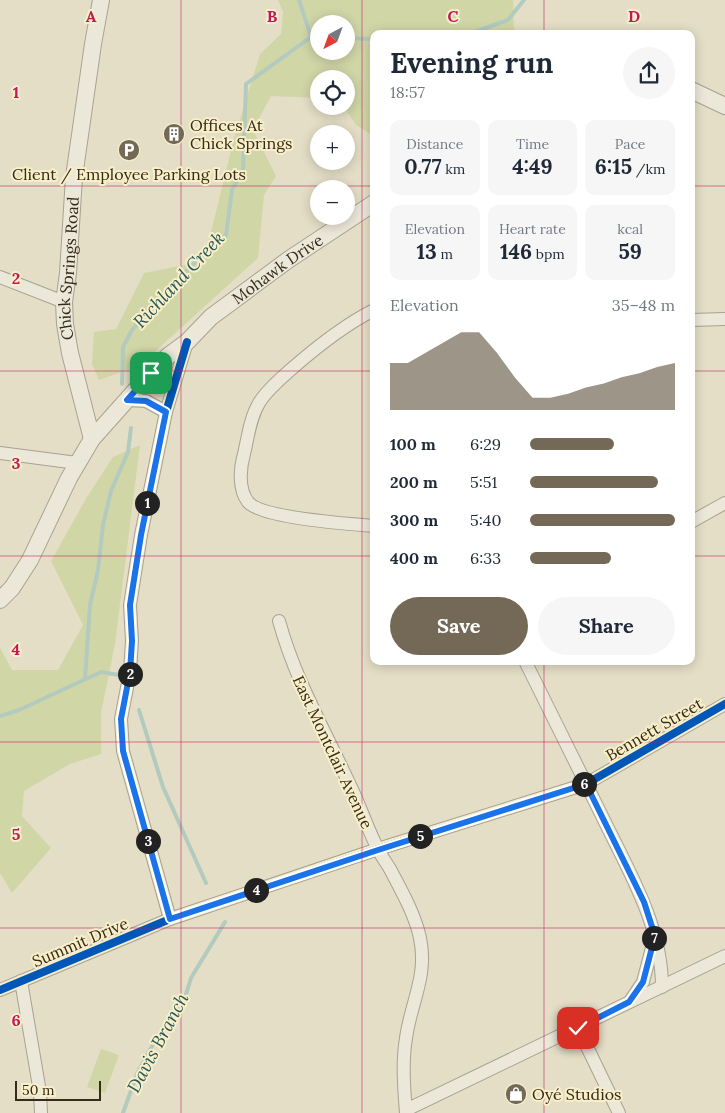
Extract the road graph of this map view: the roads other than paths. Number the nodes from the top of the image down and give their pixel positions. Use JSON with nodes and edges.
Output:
{"nodes":[{"id":1,"x":101,"y":0,"type":"edge"},
{"id":2,"x":695,"y":92,"type":"edge"},
{"id":3,"x":725,"y":106,"type":"edge"},
{"id":4,"x":370,"y":206,"type":"edge"},
{"id":5,"x":0,"y":277,"type":"edge"},
{"id":6,"x":64,"y":302,"type":"junction"},
{"id":7,"x":370,"y":312,"type":"edge"},
{"id":8,"x":725,"y":319,"type":"edge"},
{"id":9,"x":695,"y":320,"type":"edge"},
{"id":10,"x":186,"y":342,"type":"junction"},
{"id":11,"x":127,"y":400,"type":"junction"},
{"id":12,"x":166,"y":412,"type":"junction"},
{"id":13,"x":92,"y":439,"type":"junction"},
{"id":14,"x":0,"y":453,"type":"edge"},
{"id":15,"x":77,"y":464,"type":"junction"},
{"id":16,"x":725,"y":502,"type":"edge"},
{"id":17,"x":695,"y":520,"type":"edge"},
{"id":18,"x":370,"y":526,"type":"edge"},
{"id":19,"x":0,"y":600,"type":"edge"},
{"id":20,"x":278,"y":621,"type":"dead end"},
{"id":21,"x":528,"y":665,"type":"edge"},
{"id":22,"x":725,"y":704,"type":"edge"},
{"id":23,"x":586,"y":784,"type":"junction"},
{"id":24,"x":378,"y":850,"type":"junction"},
{"id":25,"x":170,"y":919,"type":"junction"},
{"id":26,"x":655,"y":936,"type":"junction"},
{"id":27,"x":725,"y":956,"type":"edge"},
{"id":28,"x":21,"y":981,"type":"junction"},
{"id":29,"x":662,"y":987,"type":"junction"},
{"id":30,"x":0,"y":990,"type":"edge"},
{"id":31,"x":629,"y":1002,"type":"junction"},
{"id":32,"x":578,"y":1028,"type":"junction"},
{"id":33,"x":406,"y":1112,"type":"edge"},
{"id":34,"x":41,"y":1113,"type":"edge"},
{"id":35,"x":619,"y":1113,"type":"edge"}],
"edges":[{"from":1,"to":6,"type":"street","name":"Chick Springs Road"},
{"from":2,"to":3,"type":"street"},
{"from":4,"to":10,"type":"street","name":"Mohawk Drive"},
{"from":5,"to":6,"type":"street"},
{"from":6,"to":13,"type":"street","name":"Chick Springs Road"},
{"from":7,"to":18,"type":"street"},
{"from":8,"to":9,"type":"street"},
{"from":10,"to":11,"type":"street","name":"Mohawk Drive"},
{"from":10,"to":12,"type":"street","name":"Mohawk Drive"},
{"from":11,"to":12,"type":"street"},
{"from":11,"to":13,"type":"street","name":"Mohawk Drive"},
{"from":12,"to":25,"type":"street","name":"Mohawk Drive"},
{"from":13,"to":15,"type":"street"},
{"from":14,"to":15,"type":"street"},
{"from":15,"to":19,"type":"street"},
{"from":16,"to":17,"type":"street"},
{"from":20,"to":24,"type":"street","name":"East Montclair Avenue"},
{"from":21,"to":23,"type":"street"},
{"from":22,"to":23,"type":"street","name":"Bennett Street"},
{"from":23,"to":24,"type":"street","name":"Bennett Street"},
{"from":23,"to":26,"type":"street"},
{"from":24,"to":25,"type":"street","name":"Bennett Street"},
{"from":24,"to":33,"type":"street","name":"East Montclair Avenue"},
{"from":25,"to":28,"type":"street","name":"Summit Drive"},
{"from":26,"to":29,"type":"street"},
{"from":26,"to":31,"type":"street"},
{"from":27,"to":29,"type":"street"},
{"from":28,"to":30,"type":"street","name":"Summit Drive"},
{"from":28,"to":34,"type":"street"},
{"from":29,"to":31,"type":"street"},
{"from":31,"to":32,"type":"street"},
{"from":32,"to":33,"type":"street"},
{"from":32,"to":35,"type":"street"}]}
